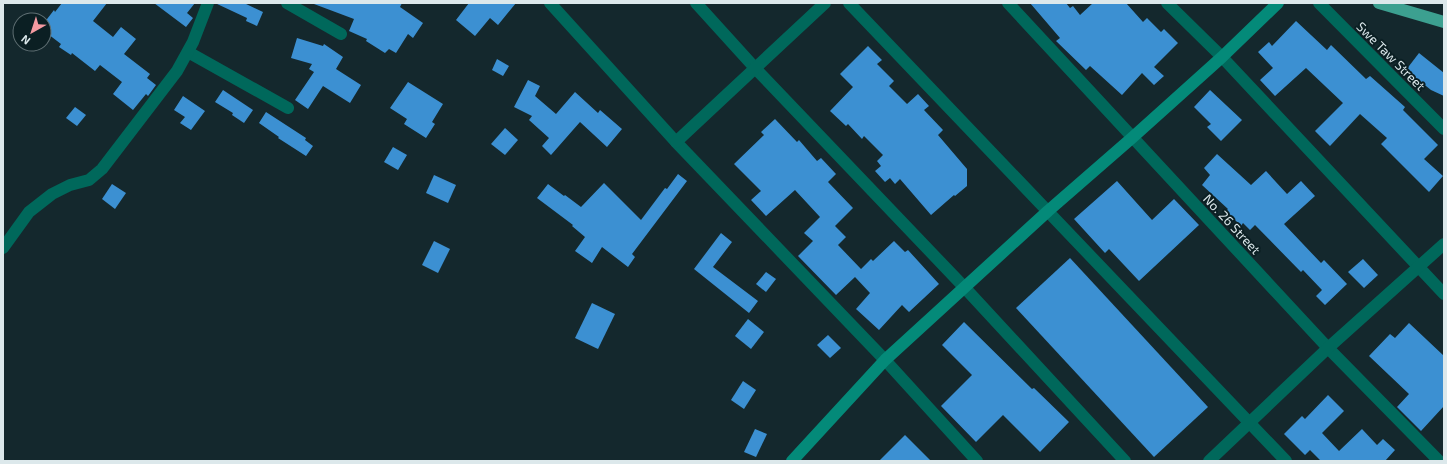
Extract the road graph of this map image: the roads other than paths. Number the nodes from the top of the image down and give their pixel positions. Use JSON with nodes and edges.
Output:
{"nodes":[{"id":1,"x":208,"y":3,"type":"edge"},
{"id":2,"x":288,"y":3,"type":"edge"},
{"id":3,"x":550,"y":3,"type":"edge"},
{"id":4,"x":696,"y":3,"type":"edge"},
{"id":5,"x":825,"y":3,"type":"edge"},
{"id":6,"x":849,"y":3,"type":"edge"},
{"id":7,"x":1008,"y":3,"type":"edge"},
{"id":8,"x":1167,"y":3,"type":"edge"},
{"id":9,"x":1278,"y":3,"type":"edge"},
{"id":10,"x":1319,"y":3,"type":"edge"},
{"id":11,"x":1379,"y":3,"type":"edge"},
{"id":12,"x":1444,"y":22,"type":"edge"},
{"id":13,"x":341,"y":34,"type":"dead end"},
{"id":14,"x":188,"y":52,"type":"junction"},
{"id":15,"x":1222,"y":57,"type":"junction"},
{"id":16,"x":755,"y":68,"type":"junction"},
{"id":17,"x":288,"y":108,"type":"dead end"},
{"id":18,"x":1444,"y":129,"type":"edge"},
{"id":19,"x":1133,"y":137,"type":"junction"},
{"id":20,"x":676,"y":142,"type":"junction"},
{"id":21,"x":1048,"y":211,"type":"junction"},
{"id":22,"x":1444,"y":244,"type":"edge"},
{"id":23,"x":3,"y":248,"type":"edge"},
{"id":24,"x":1419,"y":267,"type":"junction"},
{"id":25,"x":965,"y":288,"type":"junction"},
{"id":26,"x":1444,"y":294,"type":"edge"},
{"id":27,"x":1328,"y":348,"type":"junction"},
{"id":28,"x":885,"y":360,"type":"junction"},
{"id":29,"x":1250,"y":422,"type":"junction"},
{"id":30,"x":792,"y":461,"type":"edge"},
{"id":31,"x":977,"y":461,"type":"edge"},
{"id":32,"x":1125,"y":461,"type":"edge"},
{"id":33,"x":1209,"y":461,"type":"edge"},
{"id":34,"x":1286,"y":461,"type":"edge"},
{"id":35,"x":1439,"y":461,"type":"edge"}],
"edges":[{"from":1,"to":14,"type":"street"},
{"from":2,"to":13,"type":"street"},
{"from":3,"to":20,"type":"street"},
{"from":4,"to":16,"type":"street"},
{"from":5,"to":16,"type":"street"},
{"from":6,"to":21,"type":"street"},
{"from":7,"to":19,"type":"street","name":"No. 26 Street"},
{"from":8,"to":15,"type":"street"},
{"from":9,"to":15,"type":"street"},
{"from":10,"to":18,"type":"street","name":"Swe Taw Street"},
{"from":11,"to":12,"type":"main road"},
{"from":14,"to":17,"type":"street"},
{"from":14,"to":23,"type":"street"},
{"from":15,"to":19,"type":"street"},
{"from":15,"to":24,"type":"street"},
{"from":16,"to":20,"type":"street"},
{"from":16,"to":25,"type":"street"},
{"from":19,"to":21,"type":"street"},
{"from":19,"to":27,"type":"street","name":"No. 26 Street"},
{"from":20,"to":28,"type":"street"},
{"from":21,"to":25,"type":"street"},
{"from":21,"to":29,"type":"street"},
{"from":22,"to":24,"type":"street"},
{"from":24,"to":26,"type":"street"},
{"from":24,"to":27,"type":"street"},
{"from":25,"to":28,"type":"street"},
{"from":25,"to":32,"type":"street"},
{"from":27,"to":29,"type":"street"},
{"from":27,"to":35,"type":"street","name":"No. 26 Street"},
{"from":28,"to":30,"type":"street"},
{"from":28,"to":31,"type":"street"},
{"from":29,"to":33,"type":"street"},
{"from":29,"to":34,"type":"street"}]}
